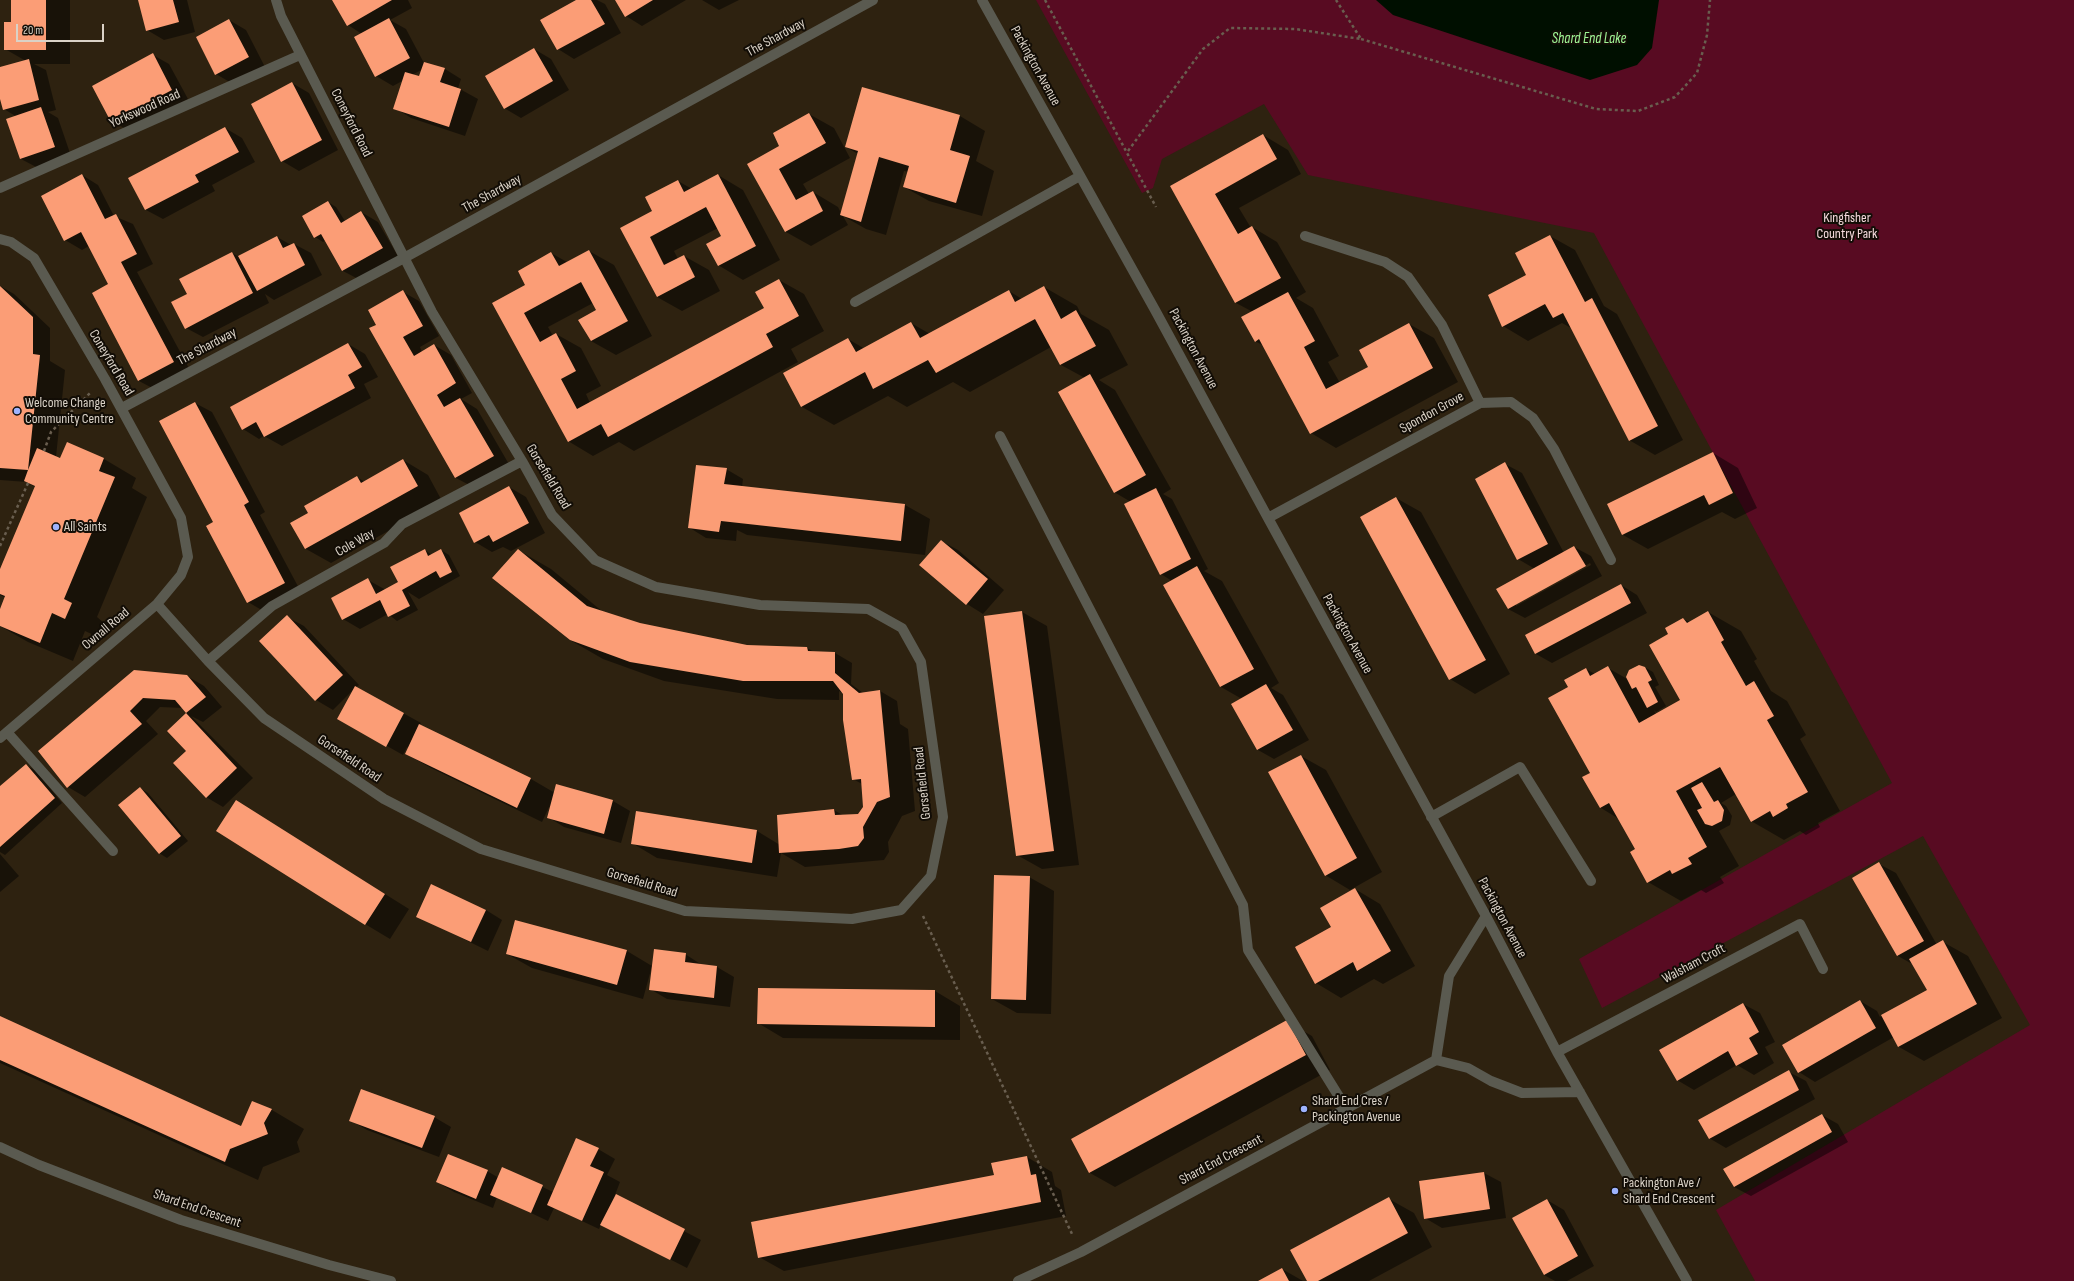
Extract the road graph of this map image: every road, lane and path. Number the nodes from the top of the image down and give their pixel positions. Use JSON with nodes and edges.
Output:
{"nodes":[{"id":1,"x":276,"y":0,"type":"edge"},
{"id":2,"x":873,"y":0,"type":"edge"},
{"id":3,"x":982,"y":0,"type":"edge"},
{"id":4,"x":1045,"y":0,"type":"edge"},
{"id":5,"x":1336,"y":0,"type":"edge"},
{"id":6,"x":1710,"y":0,"type":"edge"},
{"id":7,"x":1360,"y":38,"type":"junction"},
{"id":8,"x":300,"y":55,"type":"junction"},
{"id":9,"x":1128,"y":151,"type":"junction"},
{"id":10,"x":1080,"y":176,"type":"junction"},
{"id":11,"x":0,"y":188,"type":"edge"},
{"id":12,"x":1156,"y":207,"type":"dead end"},
{"id":13,"x":1305,"y":236,"type":"dead end"},
{"id":14,"x":0,"y":239,"type":"edge"},
{"id":15,"x":404,"y":258,"type":"junction"},
{"id":16,"x":855,"y":302,"type":"dead end"},
{"id":17,"x":105,"y":379,"type":"junction"},
{"id":18,"x":1480,"y":403,"type":"junction"},
{"id":19,"x":122,"y":408,"type":"junction"},
{"id":20,"x":1000,"y":436,"type":"dead end"},
{"id":21,"x":44,"y":451,"type":"dead end"},
{"id":22,"x":522,"y":461,"type":"junction"},
{"id":23,"x":28,"y":483,"type":"dead end"},
{"id":24,"x":181,"y":518,"type":"joint"},
{"id":25,"x":1268,"y":518,"type":"junction"},
{"id":26,"x":0,"y":546,"type":"edge"},
{"id":27,"x":1611,"y":560,"type":"dead end"},
{"id":28,"x":157,"y":604,"type":"junction"},
{"id":29,"x":208,"y":661,"type":"junction"},
{"id":30,"x":4,"y":735,"type":"edge"},
{"id":31,"x":1431,"y":817,"type":"junction"},
{"id":32,"x":113,"y":851,"type":"dead end"},
{"id":33,"x":1591,"y":881,"type":"dead end"},
{"id":34,"x":910,"y":900,"type":"junction"},
{"id":35,"x":1486,"y":916,"type":"junction"},
{"id":36,"x":1824,"y":970,"type":"dead end"},
{"id":37,"x":1556,"y":1052,"type":"junction"},
{"id":38,"x":1436,"y":1060,"type":"junction"},
{"id":39,"x":1580,"y":1092,"type":"junction"},
{"id":40,"x":1346,"y":1108,"type":"junction"},
{"id":41,"x":0,"y":1146,"type":"edge"},
{"id":42,"x":1081,"y":1252,"type":"junction"},
{"id":43,"x":391,"y":1281,"type":"edge"},
{"id":44,"x":1018,"y":1281,"type":"edge"},
{"id":45,"x":1687,"y":1281,"type":"edge"}],
"edges":[{"from":1,"to":8,"type":"street","name":"Coneyford Road"},
{"from":2,"to":15,"type":"street","name":"The Shardway"},
{"from":3,"to":10,"type":"street","name":"Packington Avenue"},
{"from":4,"to":9,"type":"path"},
{"from":5,"to":7,"type":"path"},
{"from":6,"to":7,"type":"path"},
{"from":7,"to":9,"type":"path"},
{"from":8,"to":11,"type":"street","name":"Yorkswood Road"},
{"from":8,"to":15,"type":"street","name":"Coneyford Road"},
{"from":9,"to":12,"type":"path"},
{"from":10,"to":16,"type":"street"},
{"from":10,"to":25,"type":"street","name":"Packington Avenue"},
{"from":13,"to":18,"type":"street"},
{"from":14,"to":17,"type":"street","name":"Coneyford Road"},
{"from":15,"to":19,"type":"street","name":"The Shardway"},
{"from":15,"to":22,"type":"street","name":"Gorsefield Road"},
{"from":17,"to":19,"type":"street","name":"Coneyford Road"},
{"from":17,"to":21,"type":"path"},
{"from":18,"to":25,"type":"street","name":"Spondon Grove"},
{"from":18,"to":27,"type":"street","name":"Spondon Grove"},
{"from":19,"to":24,"type":"street","name":"Coneyford Road"},
{"from":20,"to":40,"type":"street"},
{"from":22,"to":29,"type":"street","name":"Cole Way"},
{"from":22,"to":34,"type":"street","name":"Gorsefield Road"},
{"from":23,"to":26,"type":"path"},
{"from":24,"to":28,"type":"street","name":"Ownall Road"},
{"from":25,"to":31,"type":"street","name":"Packington Avenue"},
{"from":28,"to":29,"type":"street","name":"Gorsefield Road"},
{"from":28,"to":30,"type":"street","name":"Ownall Road"},
{"from":29,"to":34,"type":"street","name":"Gorsefield Road"},
{"from":30,"to":32,"type":"street"},
{"from":31,"to":33,"type":"street"},
{"from":31,"to":35,"type":"street","name":"Packington Avenue"},
{"from":34,"to":42,"type":"path"},
{"from":35,"to":37,"type":"street","name":"Packington Avenue"},
{"from":35,"to":38,"type":"street"},
{"from":36,"to":37,"type":"street","name":"Walsham Croft"},
{"from":37,"to":39,"type":"street","name":"Packington Avenue"},
{"from":38,"to":39,"type":"street"},
{"from":38,"to":40,"type":"street","name":"Shard End Crescent"},
{"from":39,"to":45,"type":"street","name":"Packington Avenue"},
{"from":40,"to":42,"type":"street","name":"Shard End Crescent"},
{"from":41,"to":43,"type":"street","name":"Shard End Crescent"},
{"from":42,"to":44,"type":"street","name":"Shard End Crescent"}]}
